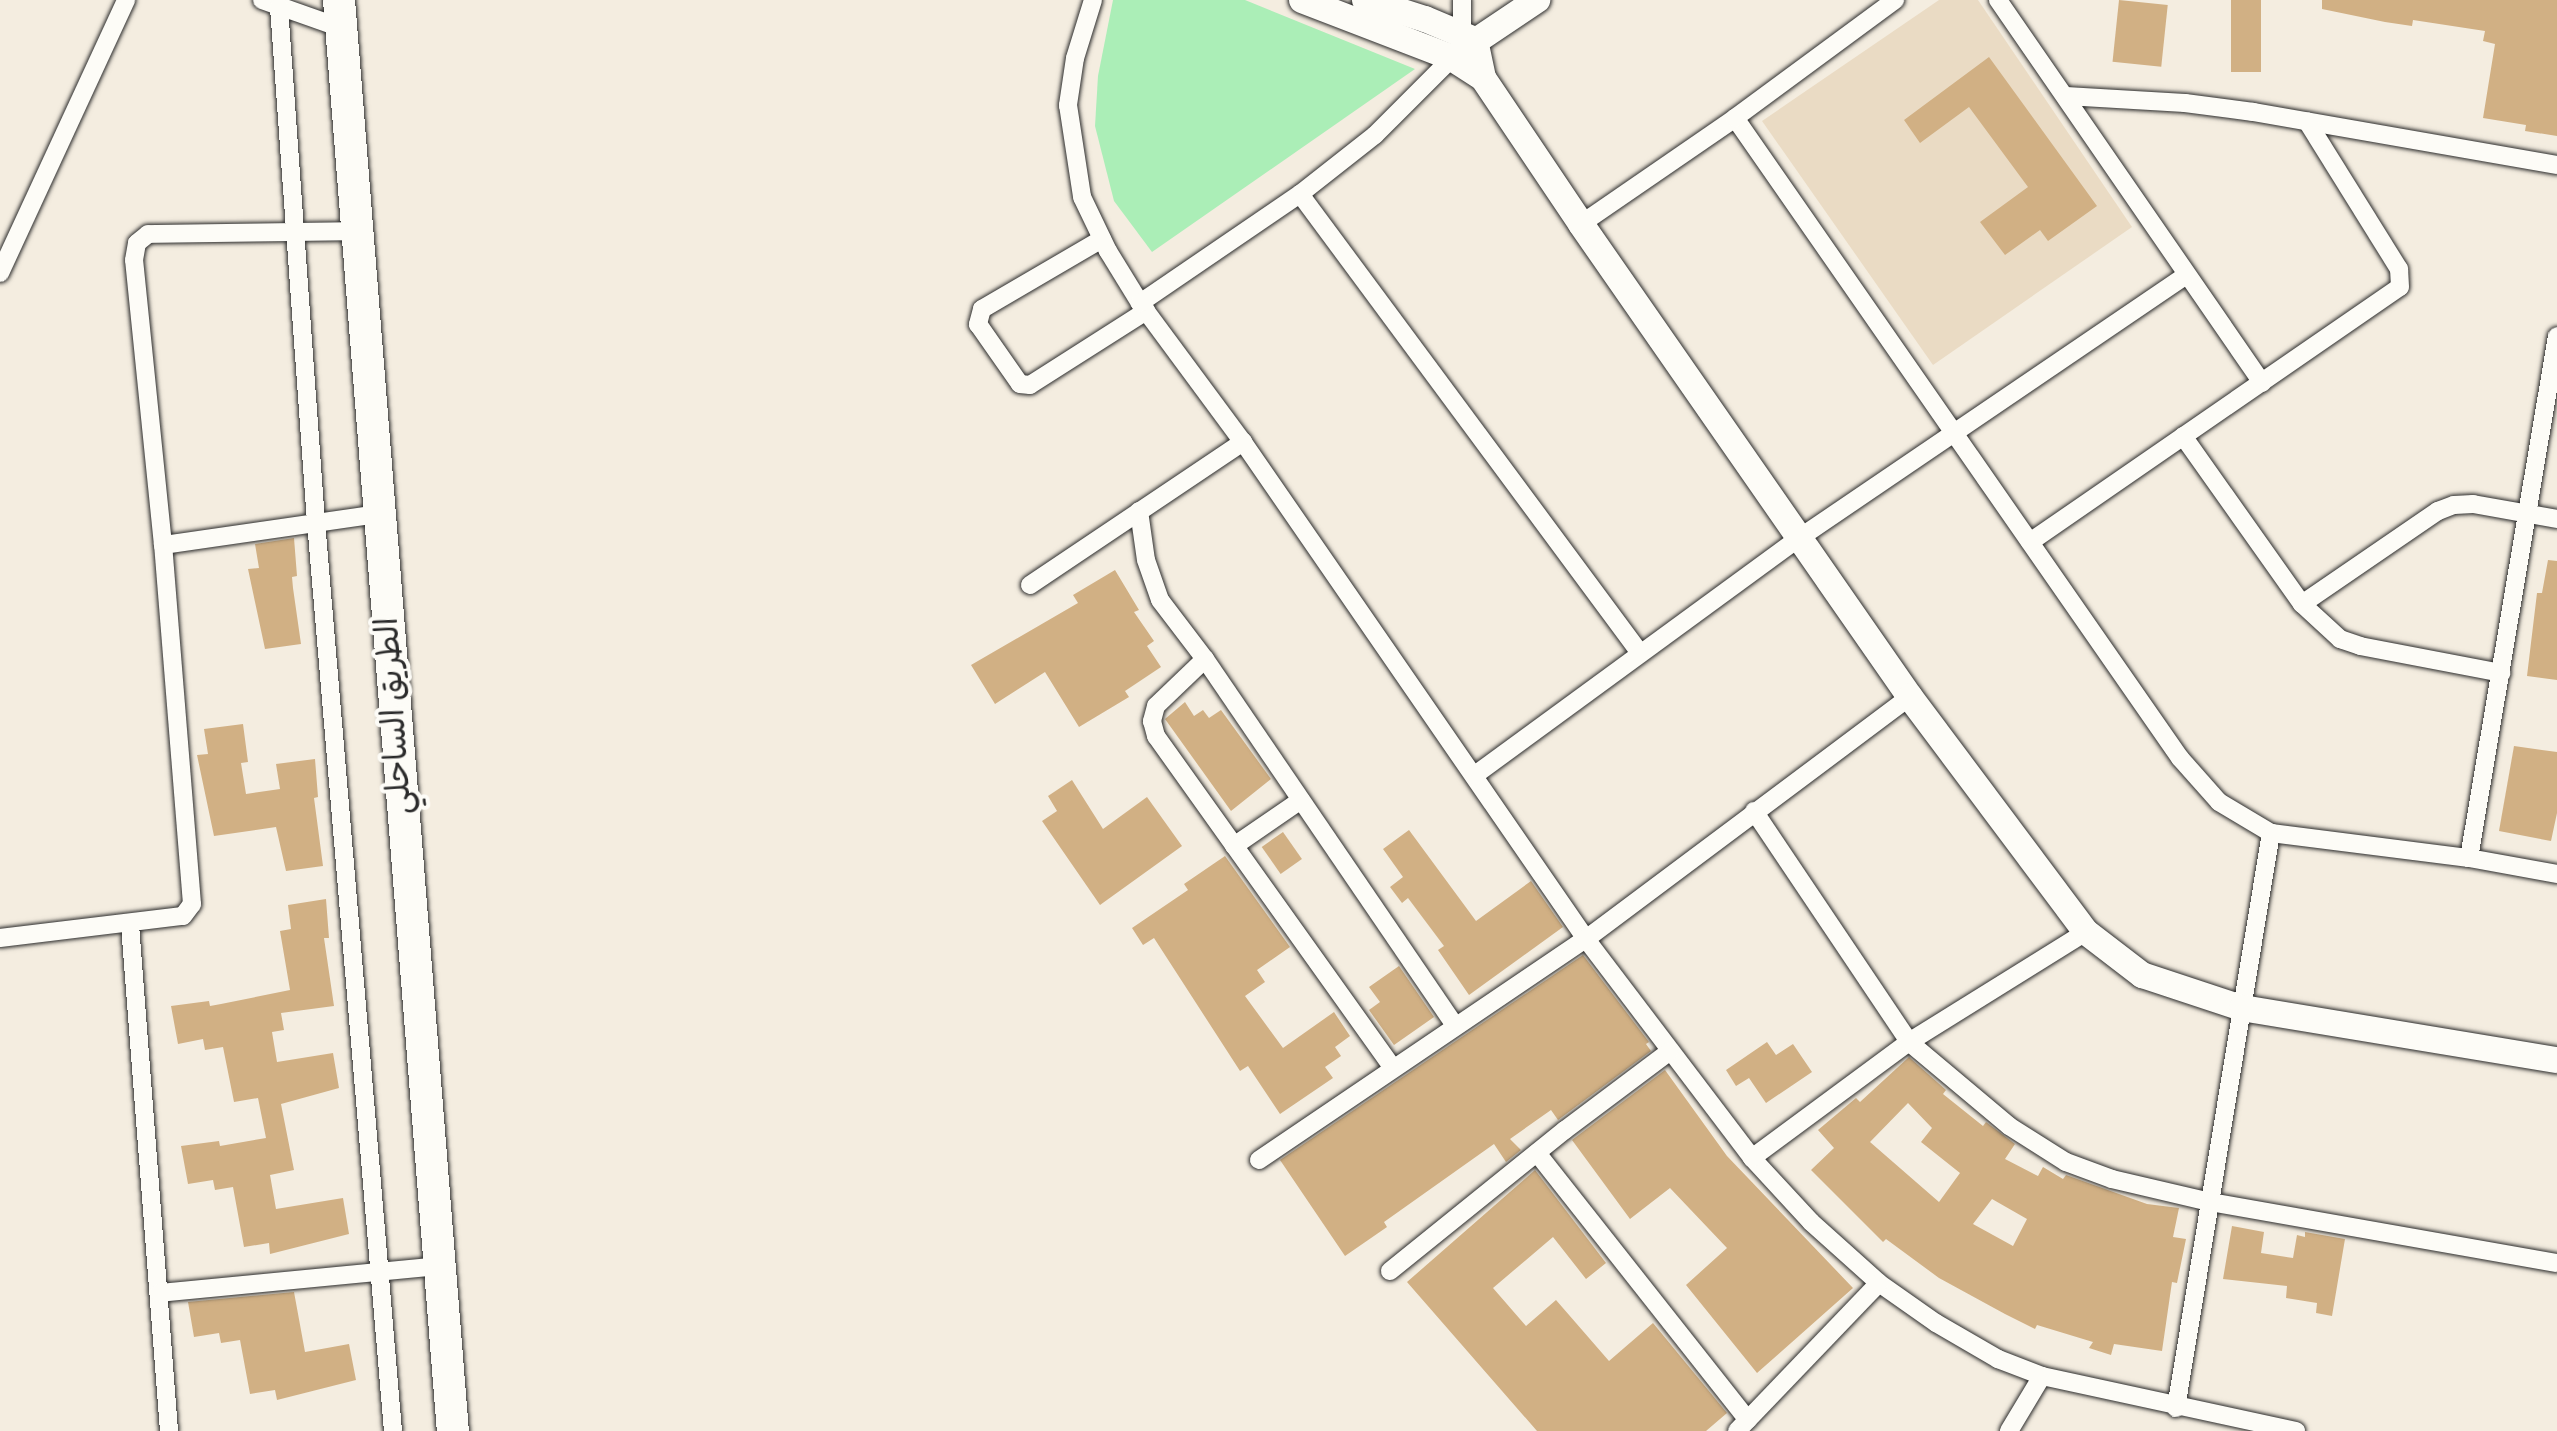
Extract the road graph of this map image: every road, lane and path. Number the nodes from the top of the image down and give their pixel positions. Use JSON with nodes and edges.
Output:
{"nodes":[{"id":1,"x":126,"y":0,"type":"edge"},
{"id":2,"x":1093,"y":0,"type":"edge"},
{"id":3,"x":1302,"y":0,"type":"edge"},
{"id":4,"x":1365,"y":0,"type":"edge"},
{"id":5,"x":1462,"y":0,"type":"edge"},
{"id":6,"x":1537,"y":0,"type":"edge"},
{"id":7,"x":1895,"y":0,"type":"edge"},
{"id":8,"x":1998,"y":0,"type":"edge"},
{"id":9,"x":271,"y":3,"type":"edge"},
{"id":10,"x":340,"y":14,"type":"edge"},
{"id":11,"x":1469,"y":36,"type":"junction"},
{"id":12,"x":1452,"y":58,"type":"junction"},
{"id":13,"x":1483,"y":78,"type":"junction"},
{"id":14,"x":2066,"y":96,"type":"junction"},
{"id":15,"x":1735,"y":118,"type":"junction"},
{"id":16,"x":2307,"y":121,"type":"junction"},
{"id":17,"x":2557,"y":165,"type":"edge"},
{"id":18,"x":1300,"y":194,"type":"junction"},
{"id":19,"x":1581,"y":224,"type":"junction"},
{"id":20,"x":357,"y":231,"type":"junction"},
{"id":21,"x":295,"y":233,"type":"junction"},
{"id":22,"x":1102,"y":239,"type":"junction"},
{"id":23,"x":0,"y":273,"type":"edge"},
{"id":24,"x":2185,"y":276,"type":"junction"},
{"id":25,"x":1143,"y":307,"type":"junction"},
{"id":26,"x":2557,"y":336,"type":"edge"},
{"id":27,"x":2262,"y":383,"type":"junction"},
{"id":28,"x":1954,"y":433,"type":"junction"},
{"id":29,"x":2183,"y":436,"type":"junction"},
{"id":30,"x":1243,"y":442,"type":"junction"},
{"id":31,"x":1139,"y":511,"type":"junction"},
{"id":32,"x":379,"y":514,"type":"junction"},
{"id":33,"x":2528,"y":514,"type":"junction"},
{"id":34,"x":2557,"y":519,"type":"edge"},
{"id":35,"x":316,"y":522,"type":"junction"},
{"id":36,"x":1798,"y":539,"type":"junction"},
{"id":37,"x":2030,"y":542,"type":"junction"},
{"id":38,"x":163,"y":545,"type":"junction"},
{"id":39,"x":1030,"y":585,"type":"dead end"},
{"id":40,"x":2302,"y":604,"type":"junction"},
{"id":41,"x":1640,"y":653,"type":"junction"},
{"id":42,"x":1205,"y":659,"type":"junction"},
{"id":43,"x":2501,"y":673,"type":"junction"},
{"id":44,"x":1910,"y":697,"type":"junction"},
{"id":45,"x":1475,"y":775,"type":"junction"},
{"id":46,"x":1301,"y":800,"type":"junction"},
{"id":47,"x":1754,"y":811,"type":"junction"},
{"id":48,"x":2271,"y":833,"type":"junction"},
{"id":49,"x":1234,"y":846,"type":"junction"},
{"id":50,"x":2469,"y":858,"type":"junction"},
{"id":51,"x":2557,"y":874,"type":"edge"},
{"id":52,"x":130,"y":925,"type":"junction"},
{"id":53,"x":2086,"y":932,"type":"junction"},
{"id":54,"x":0,"y":938,"type":"edge"},
{"id":55,"x":1586,"y":939,"type":"junction"},
{"id":56,"x":2242,"y":1008,"type":"junction"},
{"id":57,"x":1455,"y":1026,"type":"junction"},
{"id":58,"x":1909,"y":1042,"type":"junction"},
{"id":59,"x":1669,"y":1052,"type":"junction"},
{"id":60,"x":2557,"y":1060,"type":"edge"},
{"id":61,"x":1392,"y":1067,"type":"junction"},
{"id":62,"x":1537,"y":1153,"type":"junction"},
{"id":63,"x":1752,"y":1158,"type":"junction"},
{"id":64,"x":1259,"y":1160,"type":"dead end"},
{"id":65,"x":2210,"y":1202,"type":"junction"},
{"id":66,"x":2557,"y":1263,"type":"edge"},
{"id":67,"x":440,"y":1266,"type":"junction"},
{"id":68,"x":1390,"y":1271,"type":"dead end"},
{"id":69,"x":380,"y":1272,"type":"junction"},
{"id":70,"x":1879,"y":1283,"type":"junction"},
{"id":71,"x":159,"y":1293,"type":"junction"},
{"id":72,"x":2042,"y":1376,"type":"junction"},
{"id":73,"x":2176,"y":1408,"type":"junction"},
{"id":74,"x":1742,"y":1425,"type":"edge"},
{"id":75,"x":2231,"y":1425,"type":"edge"},
{"id":76,"x":169,"y":1431,"type":"edge"},
{"id":77,"x":393,"y":1431,"type":"edge"},
{"id":78,"x":453,"y":1431,"type":"edge"},
{"id":79,"x":2009,"y":1431,"type":"edge"},
{"id":80,"x":2296,"y":1431,"type":"edge"}],
"edges":[{"from":1,"to":23,"type":"street"},
{"from":2,"to":22,"type":"street"},
{"from":3,"to":12,"type":"main road"},
{"from":4,"to":11,"type":"main road"},
{"from":5,"to":11,"type":"street"},
{"from":6,"to":11,"type":"main road"},
{"from":7,"to":15,"type":"street"},
{"from":8,"to":14,"type":"street"},
{"from":9,"to":10,"type":"street"},
{"from":9,"to":21,"type":"street"},
{"from":10,"to":20,"type":"highway","name":"الطريق الساحلي"},
{"from":11,"to":12,"type":"main road"},
{"from":11,"to":13,"type":"main road"},
{"from":12,"to":13,"type":"main road"},
{"from":12,"to":18,"type":"street"},
{"from":13,"to":19,"type":"main road"},
{"from":14,"to":16,"type":"street"},
{"from":14,"to":24,"type":"street"},
{"from":15,"to":19,"type":"street"},
{"from":15,"to":28,"type":"street"},
{"from":16,"to":17,"type":"street"},
{"from":16,"to":27,"type":"street"},
{"from":18,"to":25,"type":"street"},
{"from":18,"to":41,"type":"street"},
{"from":19,"to":36,"type":"main road"},
{"from":20,"to":21,"type":"street"},
{"from":20,"to":32,"type":"highway","name":"الطريق الساحلي"},
{"from":21,"to":35,"type":"street"},
{"from":21,"to":38,"type":"street"},
{"from":22,"to":25,"type":"street"},
{"from":22,"to":25,"type":"street"},
{"from":24,"to":27,"type":"street"},
{"from":24,"to":28,"type":"street"},
{"from":25,"to":30,"type":"street"},
{"from":26,"to":33,"type":"street"},
{"from":27,"to":29,"type":"street"},
{"from":28,"to":36,"type":"street"},
{"from":28,"to":37,"type":"street"},
{"from":29,"to":37,"type":"street"},
{"from":29,"to":40,"type":"street"},
{"from":30,"to":31,"type":"street"},
{"from":30,"to":45,"type":"street"},
{"from":31,"to":39,"type":"street"},
{"from":31,"to":42,"type":"street"},
{"from":32,"to":35,"type":"street"},
{"from":32,"to":67,"type":"highway","name":"الطريق الساحلي"},
{"from":33,"to":34,"type":"street"},
{"from":33,"to":40,"type":"street"},
{"from":33,"to":43,"type":"street"},
{"from":35,"to":38,"type":"street"},
{"from":35,"to":69,"type":"street"},
{"from":36,"to":41,"type":"street"},
{"from":36,"to":44,"type":"main road"},
{"from":37,"to":48,"type":"street"},
{"from":38,"to":52,"type":"street"},
{"from":40,"to":43,"type":"street"},
{"from":41,"to":45,"type":"street"},
{"from":42,"to":46,"type":"street"},
{"from":42,"to":49,"type":"street"},
{"from":43,"to":50,"type":"street"},
{"from":44,"to":47,"type":"street"},
{"from":44,"to":53,"type":"main road"},
{"from":45,"to":55,"type":"street"},
{"from":46,"to":49,"type":"street"},
{"from":46,"to":57,"type":"street"},
{"from":47,"to":55,"type":"street"},
{"from":47,"to":58,"type":"street"},
{"from":48,"to":50,"type":"street"},
{"from":48,"to":56,"type":"street"},
{"from":49,"to":61,"type":"street"},
{"from":50,"to":51,"type":"street"},
{"from":52,"to":54,"type":"street"},
{"from":52,"to":71,"type":"street"},
{"from":53,"to":56,"type":"main road"},
{"from":53,"to":58,"type":"street"},
{"from":55,"to":57,"type":"street"},
{"from":55,"to":59,"type":"street"},
{"from":56,"to":60,"type":"main road"},
{"from":56,"to":65,"type":"street"},
{"from":57,"to":61,"type":"street"},
{"from":58,"to":63,"type":"street"},
{"from":58,"to":65,"type":"street"},
{"from":59,"to":62,"type":"street"},
{"from":59,"to":63,"type":"street"},
{"from":61,"to":64,"type":"street"},
{"from":62,"to":68,"type":"street"},
{"from":62,"to":74,"type":"street"},
{"from":63,"to":70,"type":"street"},
{"from":65,"to":66,"type":"street"},
{"from":65,"to":73,"type":"street"},
{"from":67,"to":69,"type":"street"},
{"from":67,"to":78,"type":"highway","name":"الطريق الساحلي"},
{"from":69,"to":71,"type":"street"},
{"from":69,"to":77,"type":"street"},
{"from":70,"to":72,"type":"street"},
{"from":70,"to":74,"type":"street"},
{"from":71,"to":76,"type":"street"},
{"from":72,"to":73,"type":"street"},
{"from":72,"to":79,"type":"street"},
{"from":73,"to":75,"type":"street"},
{"from":75,"to":80,"type":"street"}]}
